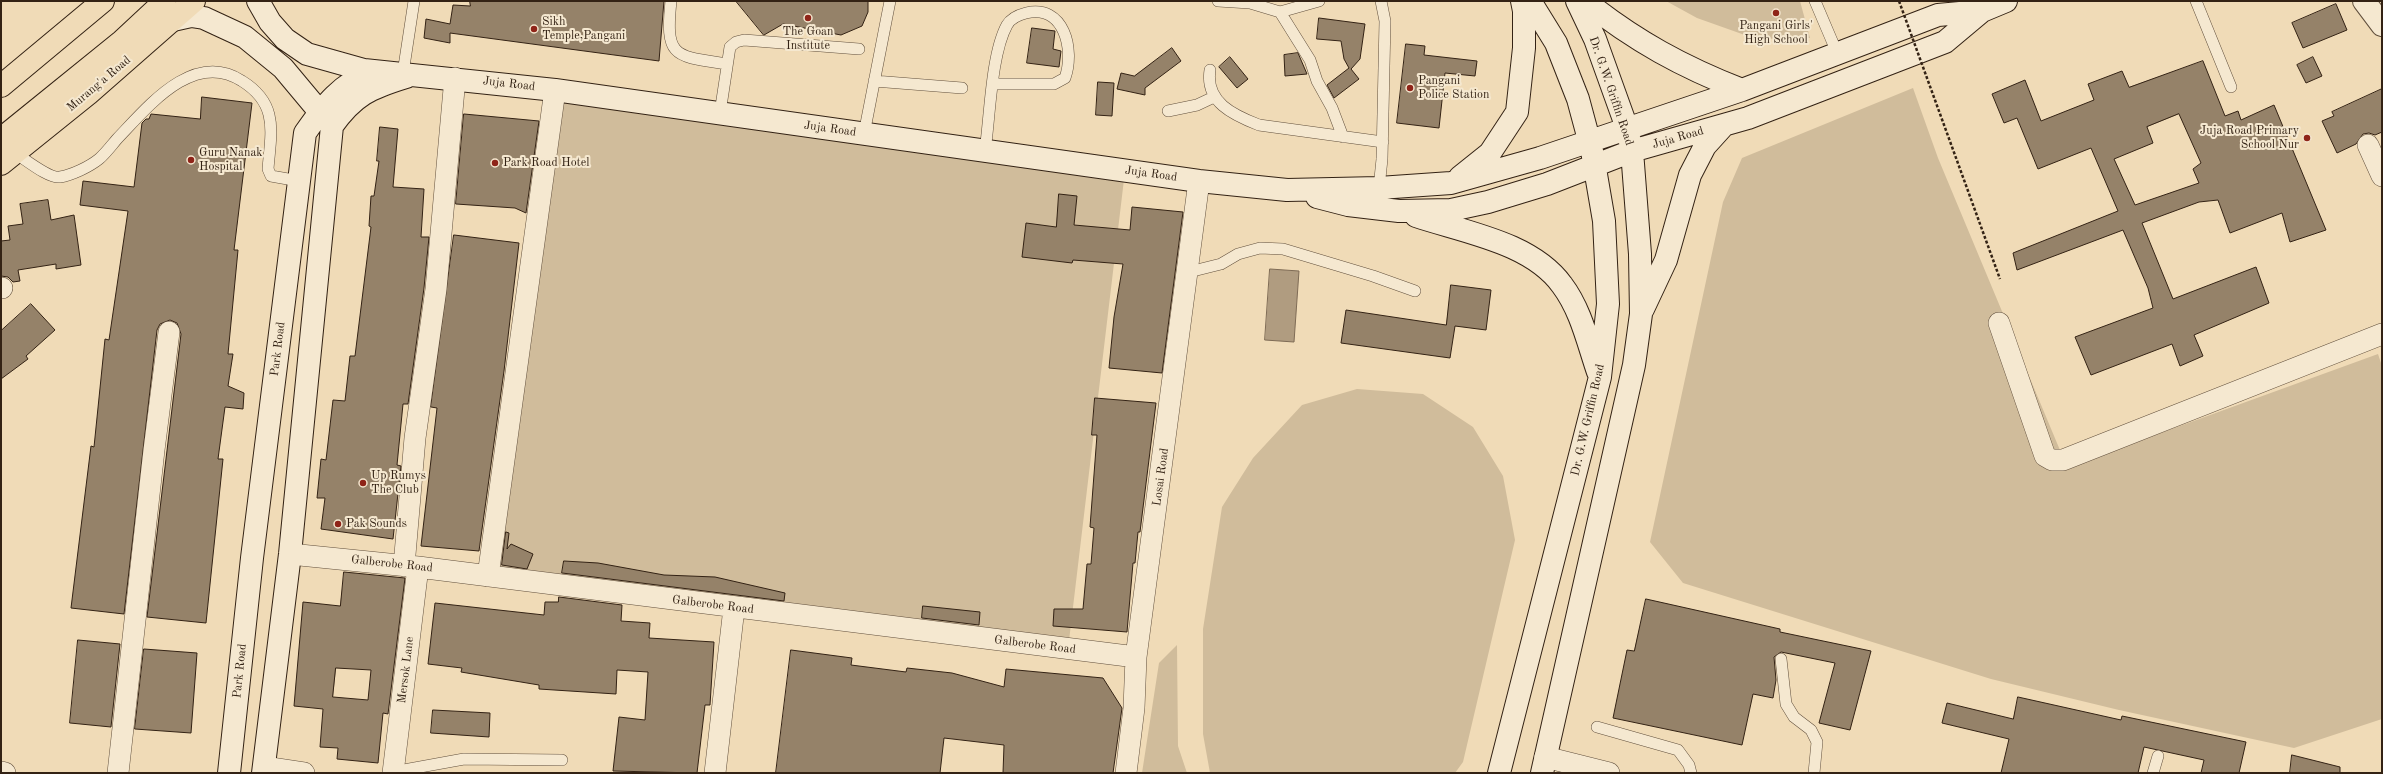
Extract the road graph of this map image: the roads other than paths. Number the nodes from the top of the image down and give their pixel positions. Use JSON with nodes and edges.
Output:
{"nodes":[{"id":1,"x":194,"y":1,"type":"edge"},
{"id":2,"x":258,"y":1,"type":"edge"},
{"id":3,"x":414,"y":1,"type":"edge"},
{"id":4,"x":671,"y":1,"type":"edge"},
{"id":5,"x":890,"y":1,"type":"edge"},
{"id":6,"x":1218,"y":1,"type":"edge"},
{"id":7,"x":1319,"y":1,"type":"edge"},
{"id":8,"x":1381,"y":1,"type":"edge"},
{"id":9,"x":1522,"y":1,"type":"edge"},
{"id":10,"x":1530,"y":1,"type":"edge"},
{"id":11,"x":1577,"y":1,"type":"edge"},
{"id":12,"x":1585,"y":1,"type":"edge"},
{"id":13,"x":1815,"y":1,"type":"edge"},
{"id":14,"x":2006,"y":1,"type":"edge"},
{"id":15,"x":2196,"y":1,"type":"edge"},
{"id":16,"x":2364,"y":1,"type":"edge"},
{"id":17,"x":94,"y":4,"type":"edge"},
{"id":18,"x":169,"y":11,"type":"edge"},
{"id":19,"x":1982,"y":11,"type":"junction"},
{"id":20,"x":1280,"y":12,"type":"junction"},
{"id":21,"x":2382,"y":25,"type":"edge"},
{"id":22,"x":859,"y":49,"type":"dead end"},
{"id":23,"x":1838,"y":55,"type":"junction"},
{"id":24,"x":727,"y":64,"type":"junction"},
{"id":25,"x":373,"y":70,"type":"junction"},
{"id":26,"x":1210,"y":70,"type":"dead end"},
{"id":27,"x":409,"y":74,"type":"junction"},
{"id":28,"x":455,"y":78,"type":"junction"},
{"id":29,"x":874,"y":81,"type":"junction"},
{"id":30,"x":994,"y":84,"type":"junction"},
{"id":31,"x":1,"y":86,"type":"edge"},
{"id":32,"x":2231,"y":87,"type":"dead end"},
{"id":33,"x":962,"y":88,"type":"dead end"},
{"id":34,"x":555,"y":90,"type":"junction"},
{"id":35,"x":1742,"y":90,"type":"junction"},
{"id":36,"x":1214,"y":97,"type":"junction"},
{"id":37,"x":1168,"y":111,"type":"dead end"},
{"id":38,"x":720,"y":113,"type":"junction"},
{"id":39,"x":326,"y":119,"type":"junction"},
{"id":40,"x":1724,"y":125,"type":"junction"},
{"id":41,"x":1627,"y":128,"type":"junction"},
{"id":42,"x":864,"y":134,"type":"junction"},
{"id":43,"x":1343,"y":136,"type":"junction"},
{"id":44,"x":1382,"y":142,"type":"junction"},
{"id":45,"x":1589,"y":142,"type":"junction"},
{"id":46,"x":2368,"y":145,"type":"dead end"},
{"id":47,"x":986,"y":151,"type":"junction"},
{"id":48,"x":1632,"y":151,"type":"junction"},
{"id":49,"x":6,"y":152,"type":"edge"},
{"id":50,"x":1594,"y":166,"type":"junction"},
{"id":51,"x":2382,"y":176,"type":"edge"},
{"id":52,"x":299,"y":181,"type":"junction"},
{"id":53,"x":1199,"y":181,"type":"junction"},
{"id":54,"x":1451,"y":184,"type":"junction"},
{"id":55,"x":1379,"y":188,"type":"junction"},
{"id":56,"x":1287,"y":190,"type":"junction"},
{"id":57,"x":1399,"y":211,"type":"junction"},
{"id":58,"x":1188,"y":272,"type":"junction"},
{"id":59,"x":1415,"y":291,"type":"dead end"},
{"id":60,"x":1641,"y":314,"type":"junction"},
{"id":61,"x":1999,"y":323,"type":"dead end"},
{"id":62,"x":169,"y":332,"type":"dead end"},
{"id":63,"x":2382,"y":334,"type":"edge"},
{"id":64,"x":1600,"y":377,"type":"junction"},
{"id":65,"x":290,"y":554,"type":"junction"},
{"id":66,"x":411,"y":566,"type":"junction"},
{"id":67,"x":488,"y":576,"type":"junction"},
{"id":68,"x":734,"y":608,"type":"junction"},
{"id":69,"x":1136,"y":657,"type":"junction"},
{"id":70,"x":1781,"y":659,"type":"dead end"},
{"id":71,"x":1597,"y":727,"type":"dead end"},
{"id":72,"x":2158,"y":756,"type":"dead end"},
{"id":73,"x":562,"y":760,"type":"dead end"},
{"id":74,"x":1543,"y":765,"type":"edge"},
{"id":75,"x":263,"y":770,"type":"edge"},
{"id":76,"x":1,"y":772,"type":"edge"},
{"id":77,"x":5,"y":773,"type":"edge"},
{"id":78,"x":118,"y":773,"type":"edge"},
{"id":79,"x":229,"y":773,"type":"edge"},
{"id":80,"x":304,"y":773,"type":"edge"},
{"id":81,"x":393,"y":773,"type":"edge"},
{"id":82,"x":715,"y":773,"type":"edge"},
{"id":83,"x":1126,"y":773,"type":"edge"},
{"id":84,"x":1499,"y":773,"type":"edge"},
{"id":85,"x":1609,"y":773,"type":"edge"},
{"id":86,"x":1691,"y":773,"type":"edge"},
{"id":87,"x":1814,"y":773,"type":"edge"},
{"id":88,"x":2153,"y":773,"type":"edge"}],
"edges":[{"from":1,"to":18,"type":"main road","name":"Murang'a Road"},
{"from":2,"to":25,"type":"main road","name":"Juja Road"},
{"from":3,"to":27,"type":"lane"},
{"from":4,"to":24,"type":"lane"},
{"from":5,"to":29,"type":"lane"},
{"from":6,"to":20,"type":"lane"},
{"from":7,"to":20,"type":"lane"},
{"from":8,"to":44,"type":"lane"},
{"from":9,"to":54,"type":"main road"},
{"from":10,"to":45,"type":"main road","name":"Dr. G.W. Griffin Road"},
{"from":11,"to":41,"type":"main road","name":"Dr. G.W. Griffin Road"},
{"from":12,"to":35,"type":"main road"},
{"from":13,"to":23,"type":"lane"},
{"from":14,"to":19,"type":"main road","name":"Juja Road"},
{"from":15,"to":32,"type":"lane"},
{"from":16,"to":21,"type":"main road"},
{"from":17,"to":31,"type":"main road"},
{"from":18,"to":39,"type":"main road"},
{"from":18,"to":49,"type":"main road","name":"Murang'a Road"},
{"from":19,"to":23,"type":"main road","name":"Juja Road"},
{"from":19,"to":40,"type":"main road","name":"Juja Road"},
{"from":20,"to":43,"type":"lane"},
{"from":22,"to":24,"type":"lane"},
{"from":23,"to":35,"type":"main road","name":"Juja Road"},
{"from":24,"to":38,"type":"lane"},
{"from":25,"to":27,"type":"main road","name":"Juja Road"},
{"from":25,"to":39,"type":"main road","name":"Juja Road"},
{"from":26,"to":36,"type":"lane"},
{"from":27,"to":28,"type":"main road","name":"Juja Road"},
{"from":27,"to":39,"type":"main road"},
{"from":28,"to":34,"type":"main road","name":"Juja Road"},
{"from":28,"to":66,"type":"street","name":"Mersok Lane"},
{"from":29,"to":33,"type":"lane"},
{"from":29,"to":42,"type":"lane"},
{"from":30,"to":30,"type":"lane"},
{"from":30,"to":47,"type":"lane"},
{"from":34,"to":38,"type":"main road","name":"Juja Road"},
{"from":34,"to":67,"type":"street"},
{"from":35,"to":41,"type":"main road","name":"Juja Road"},
{"from":36,"to":37,"type":"lane"},
{"from":36,"to":43,"type":"lane"},
{"from":38,"to":42,"type":"main road","name":"Juja Road"},
{"from":39,"to":52,"type":"main road","name":"Park Road"},
{"from":39,"to":65,"type":"main road"},
{"from":40,"to":48,"type":"main road","name":"Juja Road"},
{"from":40,"to":60,"type":"main road"},
{"from":41,"to":45,"type":"main road","name":"Juja Road"},
{"from":41,"to":48,"type":"main road","name":"Dr. G.W. Griffin Road"},
{"from":42,"to":47,"type":"main road","name":"Juja Road"},
{"from":43,"to":44,"type":"lane"},
{"from":44,"to":55,"type":"lane"},
{"from":45,"to":50,"type":"main road","name":"Dr. G.W. Griffin Road"},
{"from":45,"to":54,"type":"main road","name":"Juja Road"},
{"from":46,"to":51,"type":"street"},
{"from":47,"to":53,"type":"main road","name":"Juja Road"},
{"from":48,"to":50,"type":"main road","name":"Juja Road"},
{"from":48,"to":60,"type":"main road","name":"Dr. G.W. Griffin Road"},
{"from":49,"to":52,"type":"lane"},
{"from":50,"to":57,"type":"main road","name":"Juja Road"},
{"from":50,"to":64,"type":"main road","name":"Dr. G.W. Griffin Road"},
{"from":52,"to":79,"type":"main road","name":"Park Road"},
{"from":53,"to":56,"type":"main road","name":"Juja Road"},
{"from":53,"to":58,"type":"street","name":"Losai Road"},
{"from":54,"to":55,"type":"main road","name":"Juja Road"},
{"from":55,"to":56,"type":"main road","name":"Juja Road"},
{"from":56,"to":57,"type":"main road","name":"Juja Road"},
{"from":57,"to":64,"type":"main road"},
{"from":58,"to":59,"type":"lane"},
{"from":58,"to":69,"type":"street","name":"Losai Road"},
{"from":60,"to":74,"type":"main road","name":"Dr. G.W. Griffin Road"},
{"from":61,"to":63,"type":"street"},
{"from":62,"to":78,"type":"street"},
{"from":64,"to":84,"type":"main road","name":"Dr. G.W. Griffin Road"},
{"from":65,"to":66,"type":"street","name":"Galberobe Road"},
{"from":65,"to":75,"type":"main road"},
{"from":66,"to":67,"type":"street","name":"Galberobe Road"},
{"from":66,"to":81,"type":"street","name":"Mersok Lane"},
{"from":67,"to":68,"type":"street","name":"Galberobe Road"},
{"from":68,"to":69,"type":"street","name":"Galberobe Road"},
{"from":68,"to":82,"type":"street"},
{"from":69,"to":83,"type":"street","name":"Losai Road"},
{"from":70,"to":87,"type":"lane"},
{"from":71,"to":86,"type":"lane"},
{"from":72,"to":88,"type":"lane"},
{"from":73,"to":81,"type":"lane"},
{"from":74,"to":85,"type":"street"},
{"from":75,"to":80,"type":"street"},
{"from":76,"to":77,"type":"street"}]}
